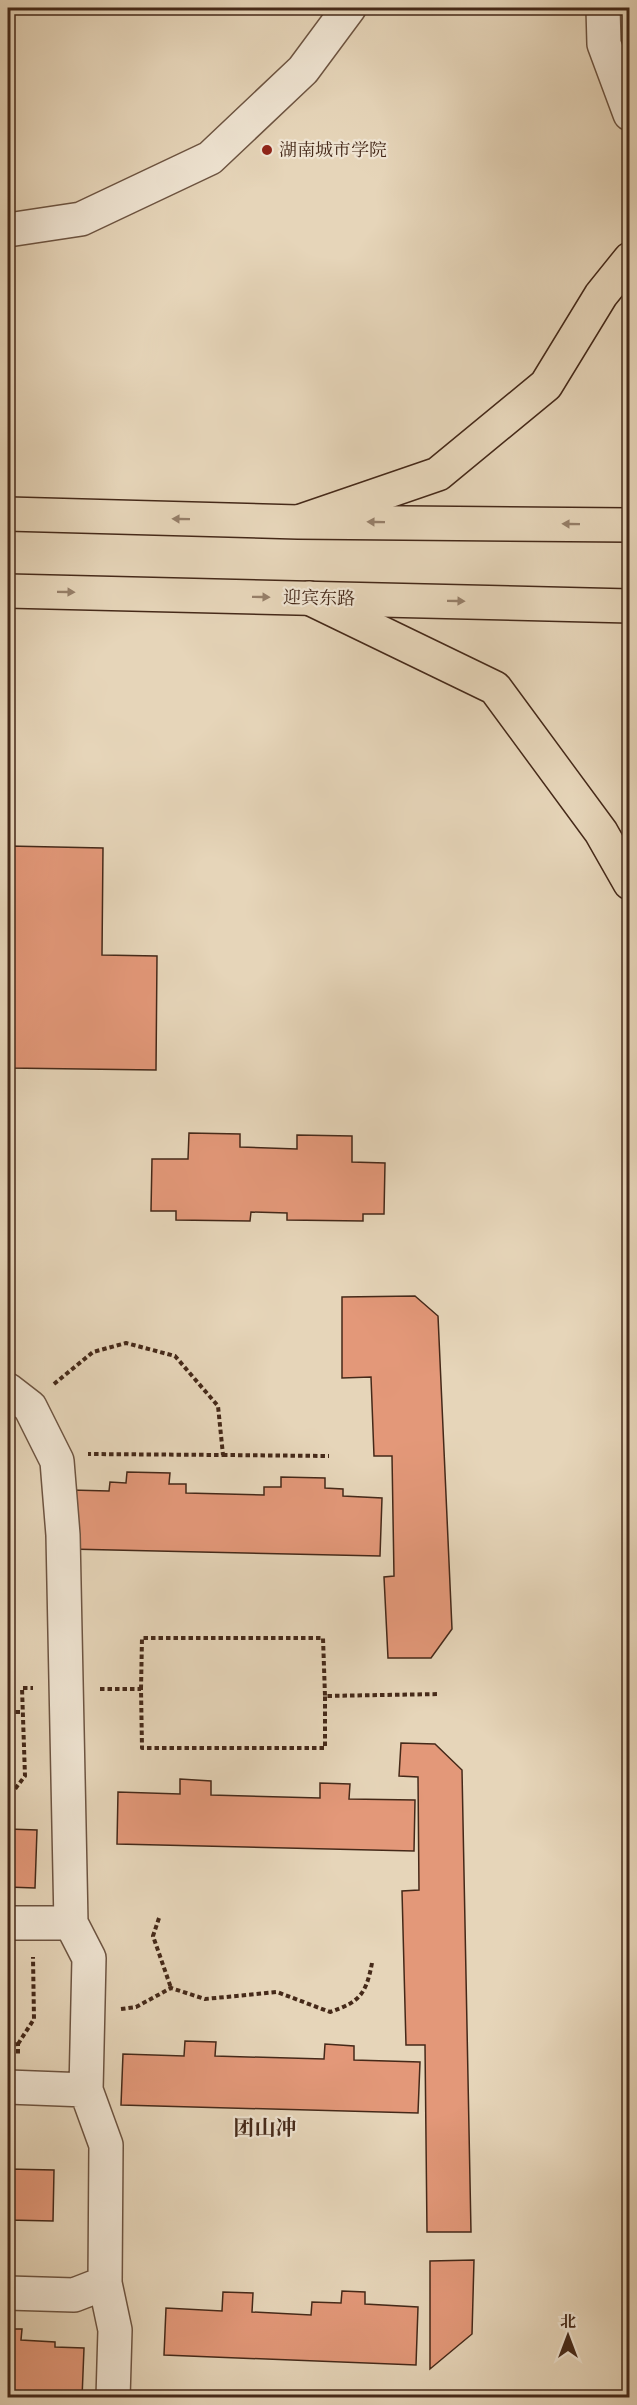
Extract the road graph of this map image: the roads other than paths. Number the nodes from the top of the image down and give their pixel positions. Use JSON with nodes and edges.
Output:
{"nodes":[{"id":1,"x":349,"y":8,"type":"edge"},
{"id":2,"x":603,"y":8,"type":"edge"},
{"id":3,"x":630,"y":114,"type":"edge"},
{"id":4,"x":8,"y":230,"type":"edge"},
{"id":5,"x":630,"y":259,"type":"edge"},
{"id":6,"x":8,"y":514,"type":"edge"},
{"id":7,"x":298,"y":522,"type":"junction"},
{"id":8,"x":630,"y":525,"type":"edge"},
{"id":9,"x":8,"y":591,"type":"edge"},
{"id":10,"x":309,"y":598,"type":"junction"},
{"id":11,"x":630,"y":606,"type":"edge"},
{"id":12,"x":630,"y":883,"type":"edge"},
{"id":13,"x":19,"y":1399,"type":"edge"},
{"id":14,"x":20,"y":1923,"type":"edge"},
{"id":15,"x":71,"y":1923,"type":"junction"},
{"id":16,"x":8,"y":2087,"type":"edge"},
{"id":17,"x":86,"y":2090,"type":"junction"},
{"id":18,"x":105,"y":2283,"type":"junction"},
{"id":19,"x":8,"y":2293,"type":"edge"},
{"id":20,"x":113,"y":2397,"type":"edge"}],
"edges":[{"from":1,"to":4,"type":"street"},
{"from":2,"to":3,"type":"street"},
{"from":5,"to":7,"type":"main road"},
{"from":7,"to":6,"type":"main road","one_way":true},
{"from":8,"to":7,"type":"main road","one_way":true},
{"from":9,"to":10,"type":"main road","name":"迎宾东路","one_way":true},
{"from":10,"to":11,"type":"main road","name":"迎宾东路","one_way":true},
{"from":10,"to":12,"type":"main road"},
{"from":13,"to":15,"type":"street"},
{"from":14,"to":15,"type":"street"},
{"from":15,"to":17,"type":"street"},
{"from":16,"to":17,"type":"street"},
{"from":17,"to":18,"type":"street"},
{"from":18,"to":19,"type":"street"},
{"from":18,"to":20,"type":"street"}]}
